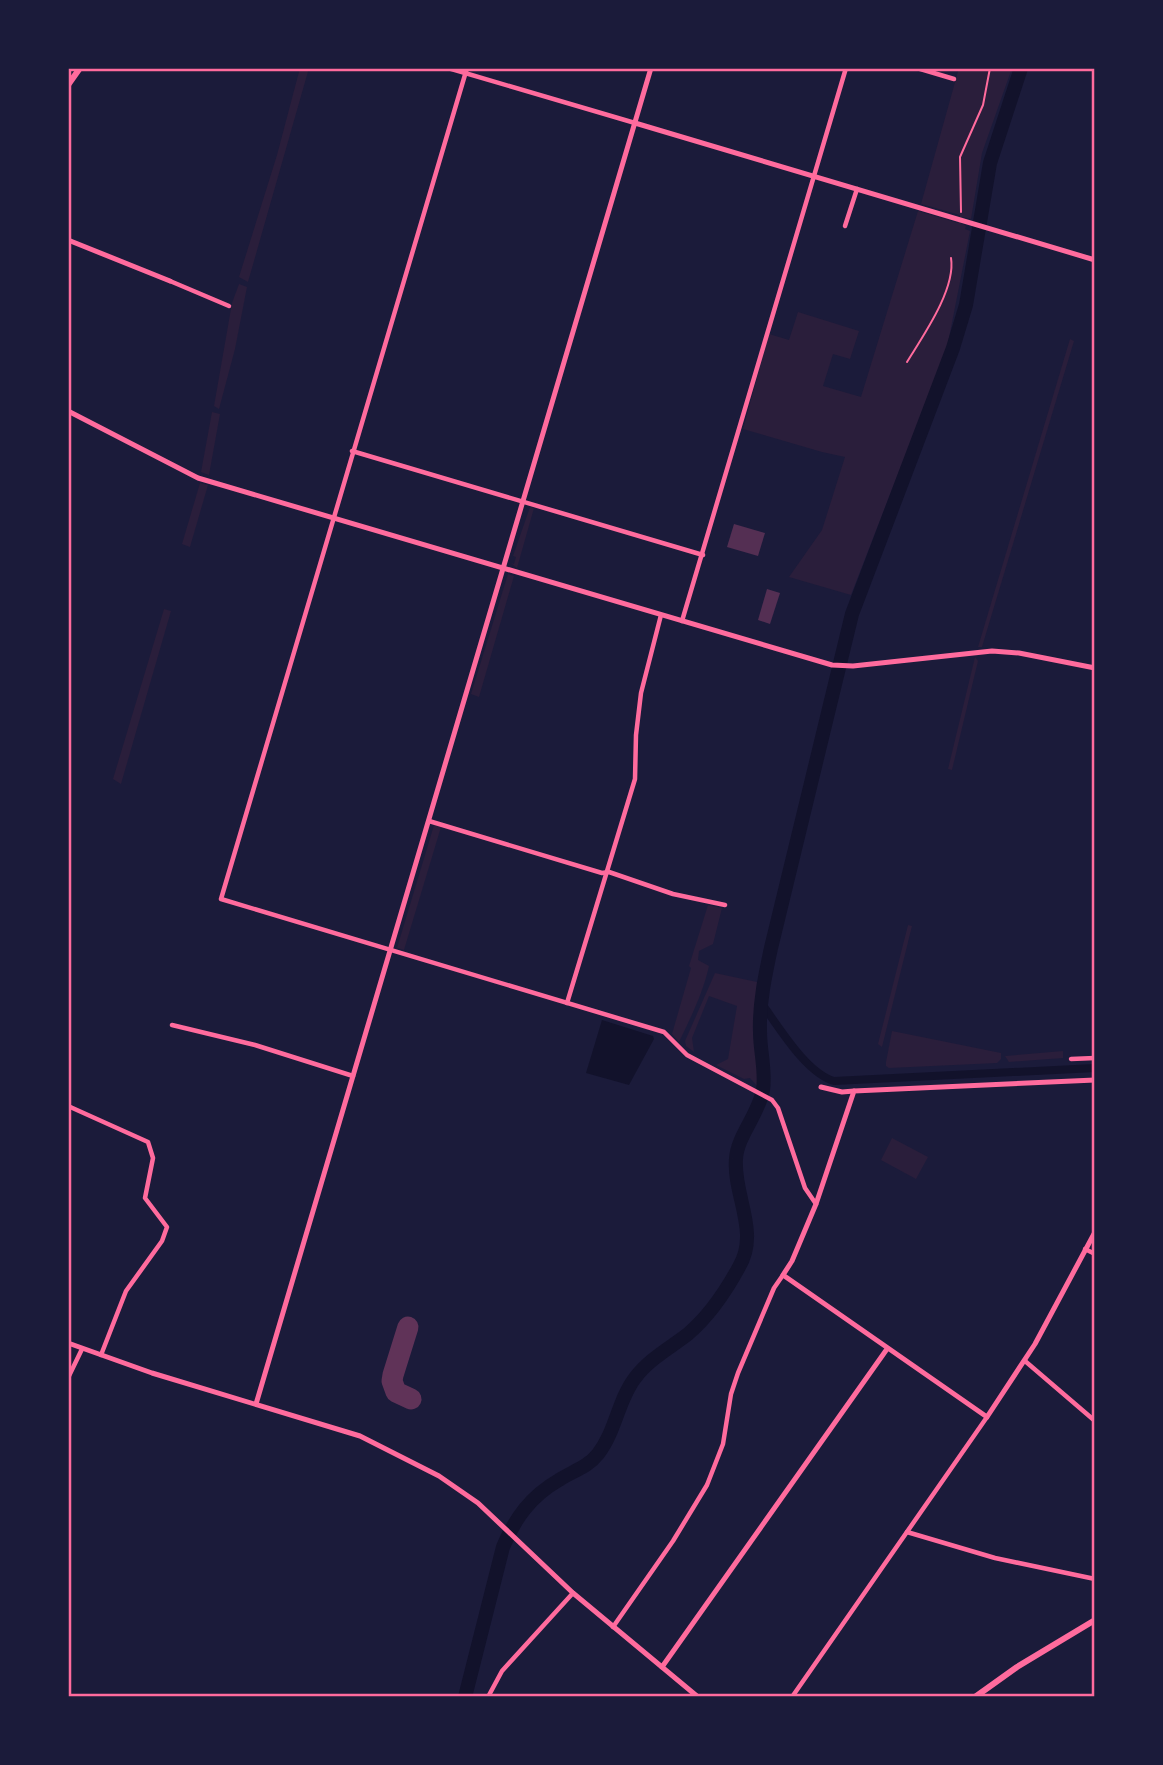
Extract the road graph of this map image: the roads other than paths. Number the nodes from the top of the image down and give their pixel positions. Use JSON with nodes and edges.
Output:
{"nodes":[{"id":1,"x":79,"y":68,"type":"edge"},
{"id":2,"x":448,"y":68,"type":"edge"},
{"id":3,"x":651,"y":68,"type":"edge"},
{"id":4,"x":846,"y":68,"type":"edge"},
{"id":5,"x":917,"y":68,"type":"edge"},
{"id":6,"x":466,"y":71,"type":"edge"},
{"id":7,"x":954,"y":79,"type":"dead end"},
{"id":8,"x":68,"y":85,"type":"edge"},
{"id":9,"x":635,"y":123,"type":"junction"},
{"id":10,"x":813,"y":176,"type":"junction"},
{"id":11,"x":857,"y":189,"type":"junction"},
{"id":12,"x":845,"y":226,"type":"dead end"},
{"id":13,"x":68,"y":240,"type":"edge"},
{"id":14,"x":1095,"y":260,"type":"edge"},
{"id":15,"x":170,"y":281,"type":"joint"},
{"id":16,"x":229,"y":306,"type":"dead end"},
{"id":17,"x":68,"y":411,"type":"edge"},
{"id":18,"x":352,"y":451,"type":"junction"},
{"id":19,"x":523,"y":503,"type":"junction"},
{"id":20,"x":334,"y":518,"type":"junction"},
{"id":21,"x":703,"y":555,"type":"junction"},
{"id":22,"x":504,"y":568,"type":"junction"},
{"id":23,"x":661,"y":615,"type":"junction"},
{"id":24,"x":682,"y":621,"type":"junction"},
{"id":25,"x":1095,"y":668,"type":"edge"},
{"id":26,"x":429,"y":821,"type":"junction"},
{"id":27,"x":605,"y":873,"type":"junction"},
{"id":28,"x":725,"y":905,"type":"dead end"},
{"id":29,"x":391,"y":950,"type":"junction"},
{"id":30,"x":567,"y":1003,"type":"junction"},
{"id":31,"x":172,"y":1025,"type":"dead end"},
{"id":32,"x":1095,"y":1058,"type":"edge"},
{"id":33,"x":1071,"y":1059,"type":"dead end"},
{"id":34,"x":354,"y":1076,"type":"junction"},
{"id":35,"x":1095,"y":1080,"type":"edge"},
{"id":36,"x":821,"y":1087,"type":"dead end"},
{"id":37,"x":854,"y":1091,"type":"junction"},
{"id":38,"x":68,"y":1106,"type":"edge"},
{"id":39,"x":816,"y":1204,"type":"junction"},
{"id":40,"x":1095,"y":1232,"type":"edge"},
{"id":41,"x":1085,"y":1249,"type":"junction"},
{"id":42,"x":1095,"y":1254,"type":"edge"},
{"id":43,"x":783,"y":1275,"type":"junction"},
{"id":44,"x":68,"y":1343,"type":"edge"},
{"id":45,"x":82,"y":1349,"type":"junction"},
{"id":46,"x":887,"y":1349,"type":"junction"},
{"id":47,"x":101,"y":1356,"type":"junction"},
{"id":48,"x":1025,"y":1361,"type":"junction"},
{"id":49,"x":68,"y":1378,"type":"edge"},
{"id":50,"x":256,"y":1404,"type":"junction"},
{"id":51,"x":987,"y":1417,"type":"junction"},
{"id":52,"x":1095,"y":1421,"type":"edge"},
{"id":53,"x":908,"y":1532,"type":"junction"},
{"id":54,"x":1095,"y":1579,"type":"edge"},
{"id":55,"x":573,"y":1593,"type":"junction"},
{"id":56,"x":1095,"y":1620,"type":"edge"},
{"id":57,"x":613,"y":1627,"type":"junction"},
{"id":58,"x":662,"y":1667,"type":"junction"},
{"id":59,"x":488,"y":1697,"type":"edge"},
{"id":60,"x":698,"y":1697,"type":"edge"},
{"id":61,"x":792,"y":1697,"type":"edge"},
{"id":62,"x":975,"y":1697,"type":"edge"}],
"edges":[{"from":1,"to":8,"type":"main road"},
{"from":2,"to":6,"type":"street"},
{"from":3,"to":9,"type":"street"},
{"from":4,"to":10,"type":"street"},
{"from":5,"to":7,"type":"street"},
{"from":6,"to":9,"type":"street"},
{"from":6,"to":18,"type":"street"},
{"from":9,"to":10,"type":"street"},
{"from":9,"to":19,"type":"street"},
{"from":10,"to":11,"type":"street"},
{"from":10,"to":21,"type":"street"},
{"from":11,"to":12,"type":"street"},
{"from":11,"to":14,"type":"street"},
{"from":13,"to":15,"type":"street"},
{"from":15,"to":16,"type":"street"},
{"from":17,"to":20,"type":"street"},
{"from":18,"to":19,"type":"street"},
{"from":18,"to":20,"type":"street"},
{"from":19,"to":21,"type":"street"},
{"from":19,"to":22,"type":"street"},
{"from":20,"to":22,"type":"street"},
{"from":20,"to":29,"type":"street"},
{"from":21,"to":24,"type":"street"},
{"from":22,"to":23,"type":"street"},
{"from":22,"to":26,"type":"street"},
{"from":23,"to":24,"type":"street"},
{"from":23,"to":27,"type":"street"},
{"from":24,"to":25,"type":"street"},
{"from":26,"to":27,"type":"street"},
{"from":26,"to":29,"type":"street"},
{"from":27,"to":28,"type":"street"},
{"from":27,"to":30,"type":"street"},
{"from":29,"to":30,"type":"street"},
{"from":29,"to":34,"type":"street"},
{"from":30,"to":39,"type":"street"},
{"from":31,"to":34,"type":"street"},
{"from":32,"to":33,"type":"street"},
{"from":34,"to":50,"type":"street"},
{"from":35,"to":37,"type":"street"},
{"from":36,"to":37,"type":"street"},
{"from":37,"to":39,"type":"street"},
{"from":38,"to":47,"type":"street"},
{"from":39,"to":43,"type":"street"},
{"from":40,"to":41,"type":"street"},
{"from":41,"to":42,"type":"street"},
{"from":41,"to":48,"type":"street"},
{"from":43,"to":46,"type":"street"},
{"from":43,"to":57,"type":"street"},
{"from":44,"to":45,"type":"street"},
{"from":45,"to":47,"type":"street"},
{"from":45,"to":49,"type":"street"},
{"from":46,"to":51,"type":"street"},
{"from":46,"to":58,"type":"street"},
{"from":47,"to":50,"type":"street"},
{"from":48,"to":51,"type":"street"},
{"from":48,"to":52,"type":"street"},
{"from":50,"to":55,"type":"street"},
{"from":51,"to":53,"type":"street"},
{"from":53,"to":54,"type":"street"},
{"from":53,"to":61,"type":"street"},
{"from":55,"to":57,"type":"street"},
{"from":55,"to":59,"type":"street"},
{"from":56,"to":62,"type":"main road"},
{"from":57,"to":58,"type":"street"},
{"from":58,"to":60,"type":"street"}]}
